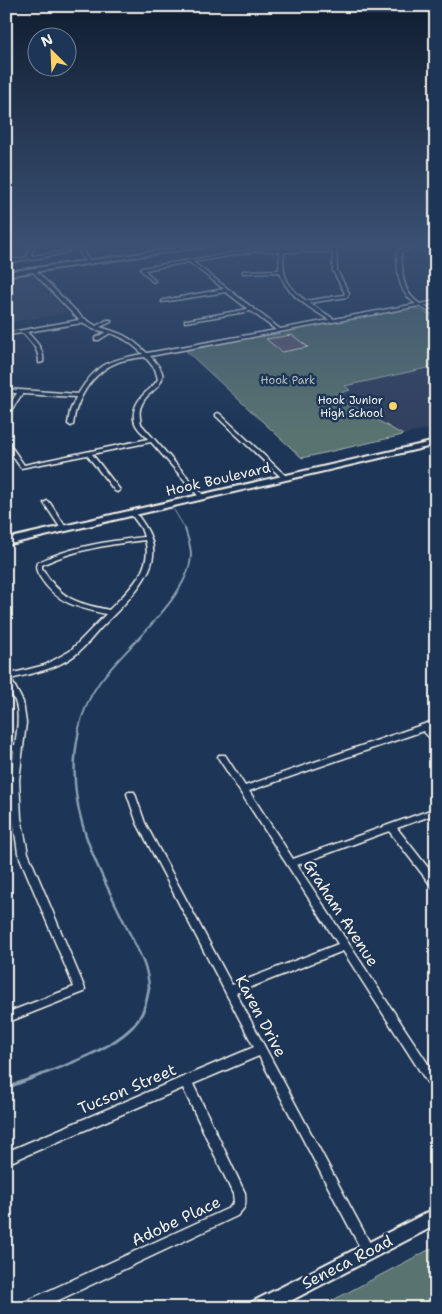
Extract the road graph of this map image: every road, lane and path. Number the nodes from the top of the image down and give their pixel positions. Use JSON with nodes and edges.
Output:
{"nodes":[{"id":1,"x":70,"y":307,"type":"edge"},
{"id":2,"x":314,"y":307,"type":"edge"},
{"id":3,"x":407,"y":307,"type":"edge"},
{"id":4,"x":423,"y":307,"type":"edge"},
{"id":5,"x":253,"y":309,"type":"joint"},
{"id":6,"x":436,"y":315,"type":"edge"},
{"id":7,"x":83,"y":321,"type":"junction"},
{"id":8,"x":109,"y":321,"type":"dead end"},
{"id":9,"x":186,"y":321,"type":"dead end"},
{"id":10,"x":333,"y":321,"type":"junction"},
{"id":11,"x":94,"y":328,"type":"junction"},
{"id":12,"x":24,"y":331,"type":"junction"},
{"id":13,"x":110,"y":331,"type":"junction"},
{"id":14,"x":280,"y":331,"type":"junction"},
{"id":15,"x":6,"y":334,"type":"edge"},
{"id":16,"x":97,"y":338,"type":"dead end"},
{"id":17,"x":144,"y":355,"type":"junction"},
{"id":18,"x":42,"y":362,"type":"dead end"},
{"id":19,"x":6,"y":391,"type":"edge"},
{"id":20,"x":21,"y":392,"type":"junction"},
{"id":21,"x":80,"y":396,"type":"junction"},
{"id":22,"x":6,"y":414,"type":"edge"},
{"id":23,"x":218,"y":415,"type":"dead end"},
{"id":24,"x":71,"y":424,"type":"dead end"},
{"id":25,"x":151,"y":440,"type":"junction"},
{"id":26,"x":6,"y":443,"type":"edge"},
{"id":27,"x":436,"y":443,"type":"edge"},
{"id":28,"x":88,"y":454,"type":"junction"},
{"id":29,"x":285,"y":478,"type":"junction"},
{"id":30,"x":117,"y":490,"type":"dead end"},
{"id":31,"x":202,"y":497,"type":"junction"},
{"id":32,"x":47,"y":503,"type":"dead end"},
{"id":33,"x":133,"y":513,"type":"junction"},
{"id":34,"x":64,"y":529,"type":"junction"},
{"id":35,"x":148,"y":538,"type":"junction"},
{"id":36,"x":6,"y":542,"type":"edge"},
{"id":37,"x":111,"y":613,"type":"junction"},
{"id":38,"x":6,"y":678,"type":"edge"},
{"id":39,"x":436,"y":723,"type":"edge"},
{"id":40,"x":424,"y":727,"type":"junction"},
{"id":41,"x":436,"y":739,"type":"edge"},
{"id":42,"x":6,"y":748,"type":"edge"},
{"id":43,"x":18,"y":748,"type":"junction"},
{"id":44,"x":222,"y":757,"type":"dead end"},
{"id":45,"x":243,"y":790,"type":"junction"},
{"id":46,"x":131,"y":794,"type":"dead end"},
{"id":47,"x":436,"y":811,"type":"edge"},
{"id":48,"x":391,"y":827,"type":"junction"},
{"id":49,"x":291,"y":864,"type":"junction"},
{"id":50,"x":436,"y":885,"type":"edge"},
{"id":51,"x":344,"y":946,"type":"junction"},
{"id":52,"x":229,"y":991,"type":"junction"},
{"id":53,"x":6,"y":1018,"type":"edge"},
{"id":54,"x":260,"y":1050,"type":"junction"},
{"id":55,"x":186,"y":1082,"type":"junction"},
{"id":56,"x":436,"y":1086,"type":"edge"},
{"id":57,"x":6,"y":1158,"type":"edge"},
{"id":58,"x":436,"y":1216,"type":"edge"},
{"id":59,"x":368,"y":1251,"type":"junction"},
{"id":60,"x":29,"y":1307,"type":"edge"},
{"id":61,"x":258,"y":1308,"type":"edge"}],
"edges":[{"from":1,"to":7,"type":"street"},
{"from":2,"to":10,"type":"street"},
{"from":3,"to":10,"type":"street"},
{"from":4,"to":6,"type":"street"},
{"from":5,"to":9,"type":"street"},
{"from":5,"to":14,"type":"street"},
{"from":7,"to":11,"type":"street"},
{"from":7,"to":12,"type":"street"},
{"from":8,"to":11,"type":"street"},
{"from":10,"to":14,"type":"street"},
{"from":11,"to":13,"type":"street"},
{"from":12,"to":15,"type":"street"},
{"from":12,"to":18,"type":"street"},
{"from":13,"to":16,"type":"street"},
{"from":13,"to":17,"type":"street"},
{"from":14,"to":17,"type":"street"},
{"from":17,"to":21,"type":"street"},
{"from":17,"to":25,"type":"street"},
{"from":19,"to":20,"type":"street"},
{"from":20,"to":21,"type":"street"},
{"from":20,"to":22,"type":"street"},
{"from":21,"to":24,"type":"street"},
{"from":23,"to":29,"type":"street"},
{"from":25,"to":28,"type":"street"},
{"from":25,"to":31,"type":"street"},
{"from":26,"to":28,"type":"street"},
{"from":27,"to":29,"type":"main road","name":"Hook Boulevard"},
{"from":28,"to":30,"type":"street"},
{"from":29,"to":31,"type":"main road","name":"Hook Boulevard"},
{"from":31,"to":33,"type":"main road","name":"Hook Boulevard"},
{"from":32,"to":34,"type":"street"},
{"from":33,"to":34,"type":"main road","name":"Hook Boulevard"},
{"from":33,"to":35,"type":"street"},
{"from":34,"to":36,"type":"main road","name":"Hook Boulevard"},
{"from":35,"to":37,"type":"street"},
{"from":35,"to":37,"type":"street"},
{"from":37,"to":38,"type":"street"},
{"from":38,"to":43,"type":"street"},
{"from":39,"to":40,"type":"street"},
{"from":40,"to":41,"type":"street"},
{"from":40,"to":45,"type":"street"},
{"from":42,"to":43,"type":"street"},
{"from":43,"to":53,"type":"street"},
{"from":44,"to":45,"type":"street","name":"Graham Avenue"},
{"from":45,"to":49,"type":"street","name":"Graham Avenue"},
{"from":46,"to":52,"type":"street","name":"Karen Drive"},
{"from":47,"to":48,"type":"street"},
{"from":48,"to":49,"type":"street"},
{"from":48,"to":50,"type":"street"},
{"from":49,"to":51,"type":"street","name":"Graham Avenue"},
{"from":51,"to":52,"type":"street"},
{"from":51,"to":56,"type":"street","name":"Graham Avenue"},
{"from":52,"to":54,"type":"street","name":"Karen Drive"},
{"from":54,"to":55,"type":"street","name":"Tucson Street"},
{"from":54,"to":59,"type":"street","name":"Karen Drive"},
{"from":55,"to":57,"type":"street","name":"Tucson Street"},
{"from":55,"to":60,"type":"street","name":"Adobe Place"},
{"from":58,"to":59,"type":"main road","name":"Seneca Road"},
{"from":59,"to":61,"type":"main road","name":"Seneca Road"}]}
